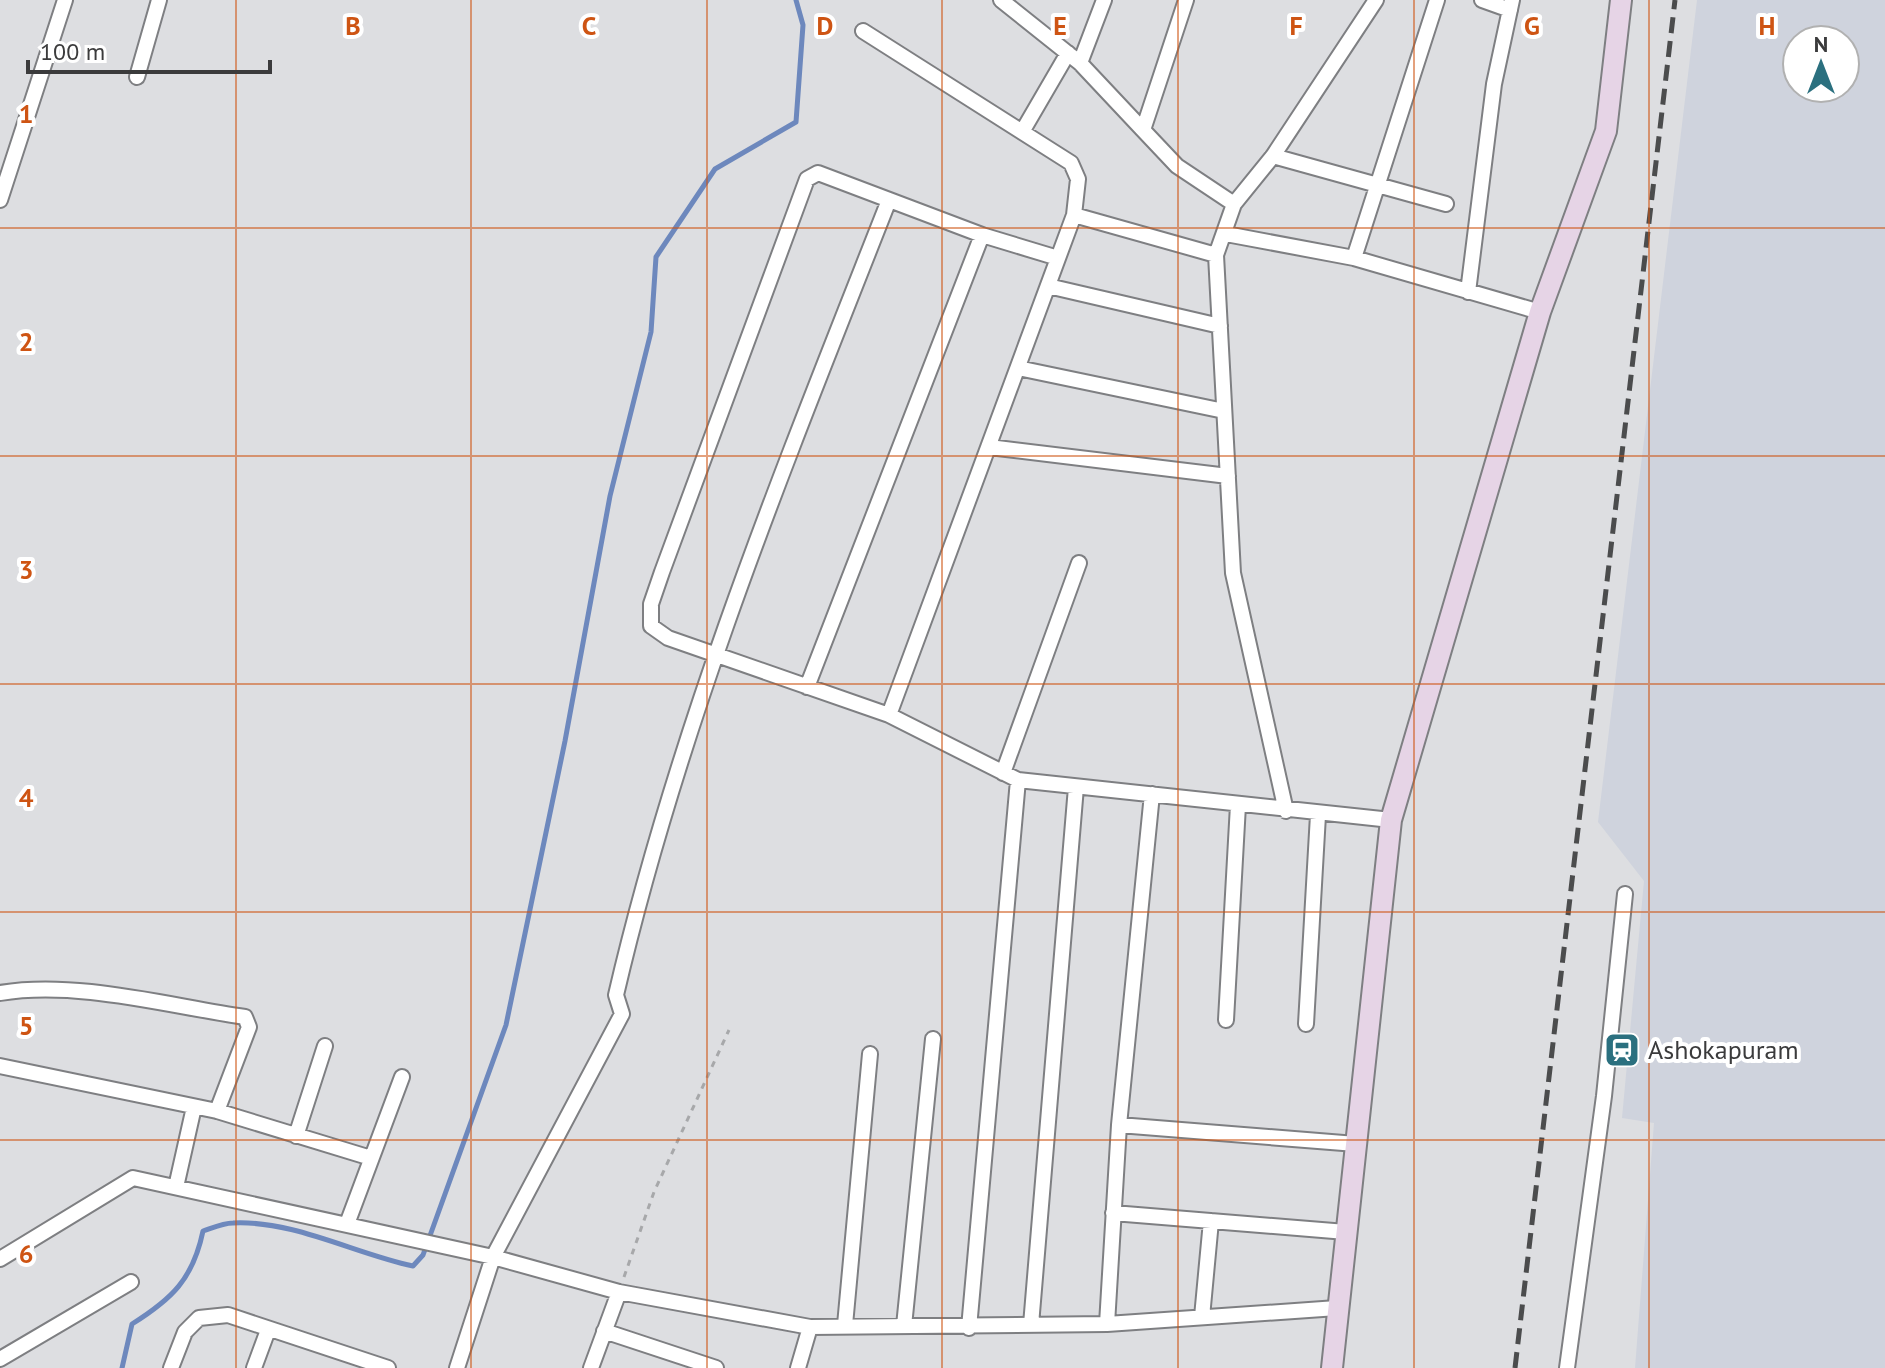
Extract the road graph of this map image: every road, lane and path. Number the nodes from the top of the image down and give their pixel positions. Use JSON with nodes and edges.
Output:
{"nodes":[{"id":1,"x":65,"y":0,"type":"edge"},
{"id":2,"x":159,"y":0,"type":"edge"},
{"id":3,"x":1001,"y":0,"type":"edge"},
{"id":4,"x":1104,"y":0,"type":"edge"},
{"id":5,"x":1186,"y":0,"type":"edge"},
{"id":6,"x":1376,"y":0,"type":"edge"},
{"id":7,"x":1437,"y":0,"type":"edge"},
{"id":8,"x":1482,"y":0,"type":"edge"},
{"id":9,"x":1621,"y":0,"type":"edge"},
{"id":10,"x":1511,"y":5,"type":"edge"},
{"id":11,"x":863,"y":31,"type":"dead end"},
{"id":12,"x":1068,"y":53,"type":"junction"},
{"id":13,"x":1080,"y":63,"type":"junction"},
{"id":14,"x":137,"y":77,"type":"dead end"},
{"id":15,"x":1143,"y":130,"type":"junction"},
{"id":16,"x":1022,"y":132,"type":"junction"},
{"id":17,"x":1273,"y":156,"type":"junction"},
{"id":18,"x":1377,"y":184,"type":"junction"},
{"id":19,"x":0,"y":200,"type":"edge"},
{"id":20,"x":889,"y":200,"type":"junction"},
{"id":21,"x":1234,"y":204,"type":"junction"},
{"id":22,"x":1446,"y":204,"type":"dead end"},
{"id":23,"x":1074,"y":215,"type":"junction"},
{"id":24,"x":1226,"y":234,"type":"junction"},
{"id":25,"x":982,"y":235,"type":"junction"},
{"id":26,"x":1216,"y":255,"type":"junction"},
{"id":27,"x":1058,"y":258,"type":"junction"},
{"id":28,"x":1354,"y":258,"type":"junction"},
{"id":29,"x":1048,"y":286,"type":"junction"},
{"id":30,"x":1468,"y":292,"type":"junction"},
{"id":31,"x":1540,"y":312,"type":"junction"},
{"id":32,"x":1220,"y":326,"type":"junction"},
{"id":33,"x":1018,"y":368,"type":"junction"},
{"id":34,"x":1224,"y":411,"type":"junction"},
{"id":35,"x":989,"y":447,"type":"junction"},
{"id":36,"x":1228,"y":476,"type":"junction"},
{"id":37,"x":1079,"y":563,"type":"dead end"},
{"id":38,"x":715,"y":654,"type":"junction"},
{"id":39,"x":807,"y":687,"type":"junction"},
{"id":40,"x":889,"y":715,"type":"junction"},
{"id":41,"x":1003,"y":773,"type":"junction"},
{"id":42,"x":1018,"y":780,"type":"junction"},
{"id":43,"x":1076,"y":787,"type":"junction"},
{"id":44,"x":1152,"y":794,"type":"junction"},
{"id":45,"x":1238,"y":805,"type":"junction"},
{"id":46,"x":1286,"y":811,"type":"junction"},
{"id":47,"x":1318,"y":815,"type":"junction"},
{"id":48,"x":1391,"y":820,"type":"junction"},
{"id":49,"x":1625,"y":894,"type":"dead end"},
{"id":50,"x":0,"y":993,"type":"edge"},
{"id":51,"x":1226,"y":1020,"type":"dead end"},
{"id":52,"x":1306,"y":1024,"type":"dead end"},
{"id":53,"x":729,"y":1030,"type":"dead end"},
{"id":54,"x":933,"y":1039,"type":"dead end"},
{"id":55,"x":325,"y":1046,"type":"dead end"},
{"id":56,"x":870,"y":1054,"type":"dead end"},
{"id":57,"x":0,"y":1066,"type":"edge"},
{"id":58,"x":402,"y":1077,"type":"dead end"},
{"id":59,"x":194,"y":1107,"type":"junction"},
{"id":60,"x":217,"y":1111,"type":"junction"},
{"id":61,"x":1119,"y":1125,"type":"junction"},
{"id":62,"x":296,"y":1136,"type":"junction"},
{"id":63,"x":1356,"y":1144,"type":"junction"},
{"id":64,"x":371,"y":1158,"type":"junction"},
{"id":65,"x":176,"y":1187,"type":"junction"},
{"id":66,"x":1113,"y":1213,"type":"junction"},
{"id":67,"x":1211,"y":1221,"type":"junction"},
{"id":68,"x":347,"y":1224,"type":"junction"},
{"id":69,"x":1346,"y":1232,"type":"junction"},
{"id":70,"x":493,"y":1257,"type":"junction"},
{"id":71,"x":0,"y":1259,"type":"edge"},
{"id":72,"x":131,"y":1282,"type":"dead end"},
{"id":73,"x":619,"y":1292,"type":"junction"},
{"id":74,"x":1337,"y":1308,"type":"junction"},
{"id":75,"x":1202,"y":1317,"type":"junction"},
{"id":76,"x":1107,"y":1324,"type":"junction"},
{"id":77,"x":845,"y":1325,"type":"junction"},
{"id":78,"x":1031,"y":1325,"type":"junction"},
{"id":79,"x":904,"y":1326,"type":"junction"},
{"id":80,"x":810,"y":1327,"type":"junction"},
{"id":81,"x":969,"y":1328,"type":"junction"},
{"id":82,"x":268,"y":1330,"type":"junction"},
{"id":83,"x":604,"y":1331,"type":"junction"},
{"id":84,"x":0,"y":1359,"type":"edge"},
{"id":85,"x":348,"y":1362,"type":"edge"},
{"id":86,"x":171,"y":1368,"type":"edge"},
{"id":87,"x":254,"y":1368,"type":"edge"},
{"id":88,"x":388,"y":1368,"type":"edge"},
{"id":89,"x":457,"y":1368,"type":"edge"},
{"id":90,"x":591,"y":1368,"type":"edge"},
{"id":91,"x":716,"y":1368,"type":"edge"},
{"id":92,"x":798,"y":1368,"type":"edge"},
{"id":93,"x":1332,"y":1368,"type":"edge"},
{"id":94,"x":1567,"y":1368,"type":"edge"}],
"edges":[{"from":1,"to":19,"type":"street"},
{"from":2,"to":14,"type":"street"},
{"from":3,"to":12,"type":"street"},
{"from":4,"to":13,"type":"street"},
{"from":5,"to":15,"type":"street"},
{"from":6,"to":17,"type":"street"},
{"from":7,"to":18,"type":"street"},
{"from":8,"to":10,"type":"street"},
{"from":9,"to":31,"type":"street"},
{"from":10,"to":30,"type":"street"},
{"from":11,"to":16,"type":"street"},
{"from":12,"to":13,"type":"street"},
{"from":12,"to":16,"type":"street"},
{"from":13,"to":15,"type":"street"},
{"from":15,"to":21,"type":"street"},
{"from":16,"to":23,"type":"street"},
{"from":17,"to":18,"type":"street"},
{"from":17,"to":21,"type":"street"},
{"from":18,"to":22,"type":"street"},
{"from":18,"to":28,"type":"street"},
{"from":20,"to":25,"type":"street"},
{"from":20,"to":38,"type":"street"},
{"from":20,"to":38,"type":"street"},
{"from":21,"to":24,"type":"street"},
{"from":23,"to":26,"type":"street"},
{"from":23,"to":27,"type":"street"},
{"from":24,"to":26,"type":"street"},
{"from":24,"to":28,"type":"street"},
{"from":25,"to":27,"type":"street"},
{"from":25,"to":39,"type":"street"},
{"from":26,"to":32,"type":"street"},
{"from":27,"to":29,"type":"street"},
{"from":28,"to":30,"type":"street"},
{"from":29,"to":32,"type":"street"},
{"from":29,"to":33,"type":"street"},
{"from":30,"to":31,"type":"street"},
{"from":31,"to":48,"type":"street"},
{"from":32,"to":34,"type":"street"},
{"from":33,"to":34,"type":"street"},
{"from":33,"to":35,"type":"street"},
{"from":34,"to":36,"type":"street"},
{"from":35,"to":36,"type":"street"},
{"from":35,"to":40,"type":"street"},
{"from":36,"to":46,"type":"street"},
{"from":37,"to":41,"type":"street"},
{"from":38,"to":39,"type":"street"},
{"from":38,"to":70,"type":"street"},
{"from":39,"to":40,"type":"street"},
{"from":40,"to":41,"type":"street"},
{"from":41,"to":42,"type":"street"},
{"from":42,"to":43,"type":"street"},
{"from":42,"to":81,"type":"street"},
{"from":43,"to":44,"type":"street"},
{"from":43,"to":78,"type":"street"},
{"from":44,"to":45,"type":"street"},
{"from":44,"to":61,"type":"street"},
{"from":45,"to":46,"type":"street"},
{"from":45,"to":51,"type":"street"},
{"from":46,"to":47,"type":"street"},
{"from":47,"to":48,"type":"street"},
{"from":47,"to":52,"type":"street"},
{"from":48,"to":63,"type":"street"},
{"from":49,"to":94,"type":"street"},
{"from":50,"to":60,"type":"street"},
{"from":53,"to":73,"type":"path"},
{"from":54,"to":79,"type":"street"},
{"from":55,"to":62,"type":"street"},
{"from":56,"to":77,"type":"street"},
{"from":57,"to":59,"type":"street"},
{"from":58,"to":64,"type":"street"},
{"from":59,"to":60,"type":"street"},
{"from":59,"to":65,"type":"street"},
{"from":60,"to":62,"type":"street"},
{"from":61,"to":63,"type":"street"},
{"from":61,"to":66,"type":"street"},
{"from":62,"to":64,"type":"street"},
{"from":63,"to":69,"type":"street"},
{"from":64,"to":68,"type":"street"},
{"from":65,"to":68,"type":"street"},
{"from":65,"to":71,"type":"street"},
{"from":66,"to":67,"type":"street"},
{"from":66,"to":76,"type":"street"},
{"from":67,"to":69,"type":"street"},
{"from":67,"to":75,"type":"street"},
{"from":68,"to":70,"type":"street"},
{"from":69,"to":74,"type":"street"},
{"from":70,"to":73,"type":"street"},
{"from":70,"to":89,"type":"street"},
{"from":72,"to":84,"type":"street"},
{"from":73,"to":80,"type":"street"},
{"from":73,"to":83,"type":"street"},
{"from":74,"to":75,"type":"street"},
{"from":74,"to":93,"type":"street"},
{"from":75,"to":76,"type":"street"},
{"from":76,"to":78,"type":"street"},
{"from":77,"to":79,"type":"street"},
{"from":77,"to":80,"type":"street"},
{"from":78,"to":81,"type":"street"},
{"from":79,"to":81,"type":"street"},
{"from":80,"to":92,"type":"street"},
{"from":82,"to":85,"type":"street"},
{"from":82,"to":86,"type":"street"},
{"from":82,"to":87,"type":"street"},
{"from":83,"to":90,"type":"street"},
{"from":83,"to":91,"type":"street"},
{"from":85,"to":88,"type":"street"}]}
